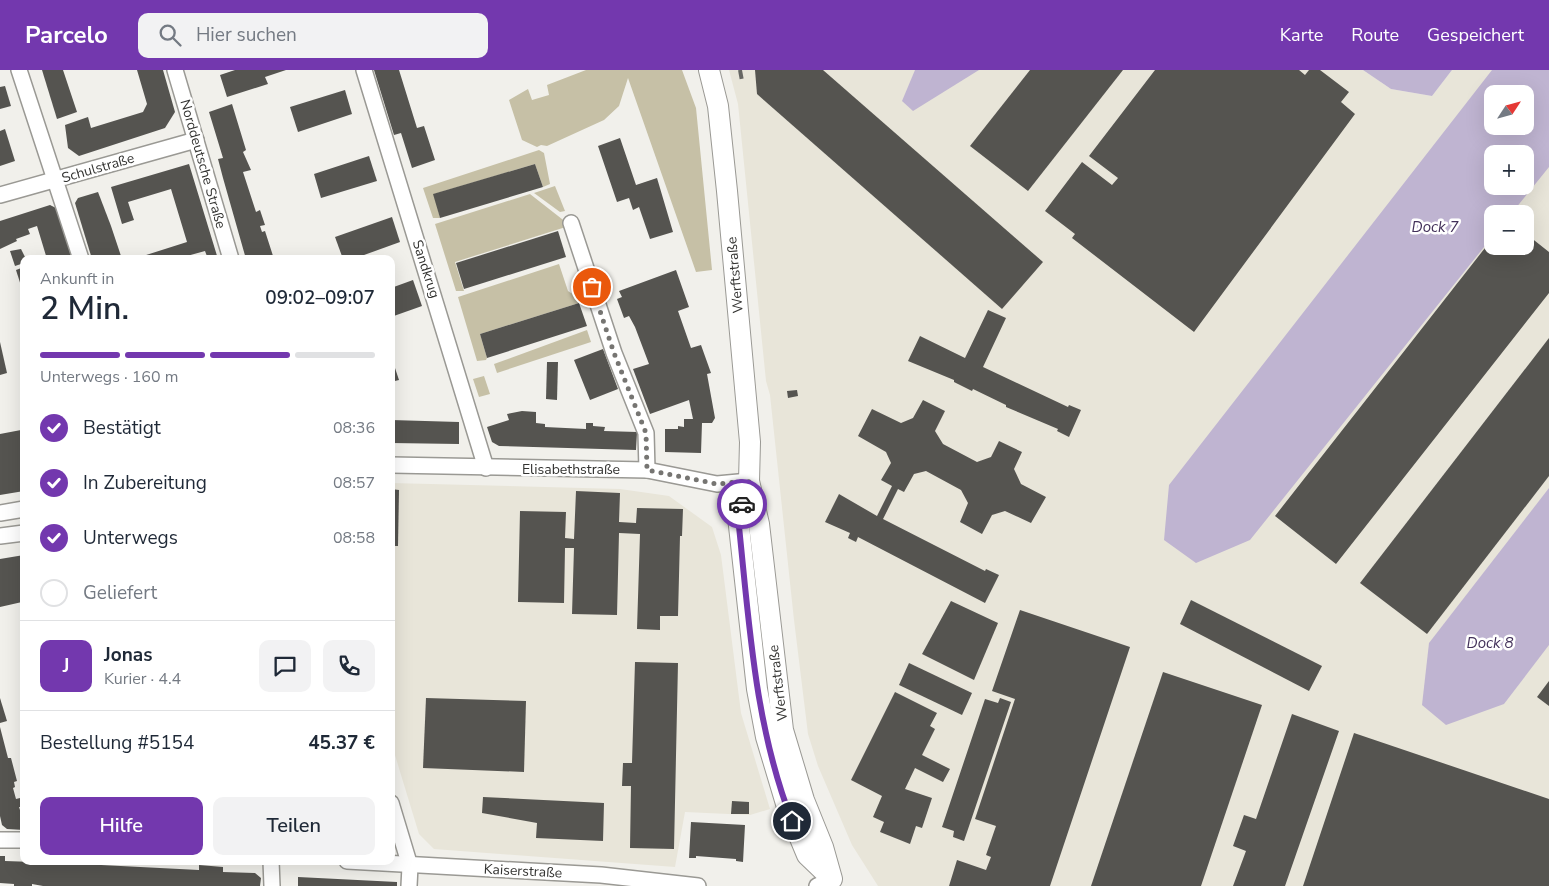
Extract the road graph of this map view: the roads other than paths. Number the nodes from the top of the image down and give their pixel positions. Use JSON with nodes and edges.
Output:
{"nodes":[{"id":1,"x":19,"y":70,"type":"edge"},
{"id":2,"x":176,"y":70,"type":"edge"},
{"id":3,"x":364,"y":70,"type":"edge"},
{"id":4,"x":709,"y":70,"type":"edge"},
{"id":5,"x":196,"y":140,"type":"junction"},
{"id":6,"x":55,"y":180,"type":"junction"},
{"id":7,"x":0,"y":195,"type":"edge"},
{"id":8,"x":571,"y":223,"type":"dead end"},
{"id":9,"x":80,"y":255,"type":"edge"},
{"id":10,"x":230,"y":255,"type":"edge"},
{"id":11,"x":395,"y":465,"type":"edge"},
{"id":12,"x":486,"y":468,"type":"junction"},
{"id":13,"x":647,"y":470,"type":"junction"},
{"id":14,"x":749,"y":481,"type":"junction"},
{"id":15,"x":20,"y":510,"type":"edge"},
{"id":16,"x":0,"y":513,"type":"edge"},
{"id":17,"x":20,"y":533,"type":"edge"},
{"id":18,"x":0,"y":536,"type":"edge"},
{"id":19,"x":395,"y":816,"type":"edge"},
{"id":20,"x":0,"y":840,"type":"edge"},
{"id":21,"x":20,"y":840,"type":"edge"},
{"id":22,"x":271,"y":865,"type":"edge"},
{"id":23,"x":395,"y":865,"type":"edge"},
{"id":24,"x":410,"y":866,"type":"junction"},
{"id":25,"x":536,"y":879,"type":"edge"},
{"id":26,"x":829,"y":884,"type":"edge"},
{"id":27,"x":272,"y":886,"type":"edge"},
{"id":28,"x":409,"y":886,"type":"edge"},
{"id":29,"x":698,"y":886,"type":"edge"}],
"edges":[{"from":1,"to":6,"type":"street"},
{"from":2,"to":5,"type":"street","name":"Norddeutsche Straße"},
{"from":3,"to":12,"type":"street","name":"Sandkrug"},
{"from":4,"to":14,"type":"main road","name":"Werftstraße"},
{"from":5,"to":6,"type":"street","name":"Schulstraße"},
{"from":5,"to":10,"type":"street","name":"Norddeutsche Straße"},
{"from":6,"to":7,"type":"street","name":"Schulstraße"},
{"from":6,"to":9,"type":"street"},
{"from":8,"to":13,"type":"street"},
{"from":11,"to":12,"type":"street","name":"Elisabethstraße"},
{"from":12,"to":13,"type":"street","name":"Elisabethstraße"},
{"from":13,"to":14,"type":"street","name":"Elisabethstraße"},
{"from":14,"to":26,"type":"main road","name":"Werftstraße"},
{"from":15,"to":16,"type":"street"},
{"from":17,"to":18,"type":"street"},
{"from":19,"to":24,"type":"street"},
{"from":20,"to":21,"type":"street"},
{"from":22,"to":27,"type":"street"},
{"from":23,"to":24,"type":"street","name":"Kaiserstraße"},
{"from":24,"to":25,"type":"street","name":"Kaiserstraße"},
{"from":24,"to":28,"type":"street"},
{"from":25,"to":29,"type":"street","name":"Kaiserstraße"}]}
